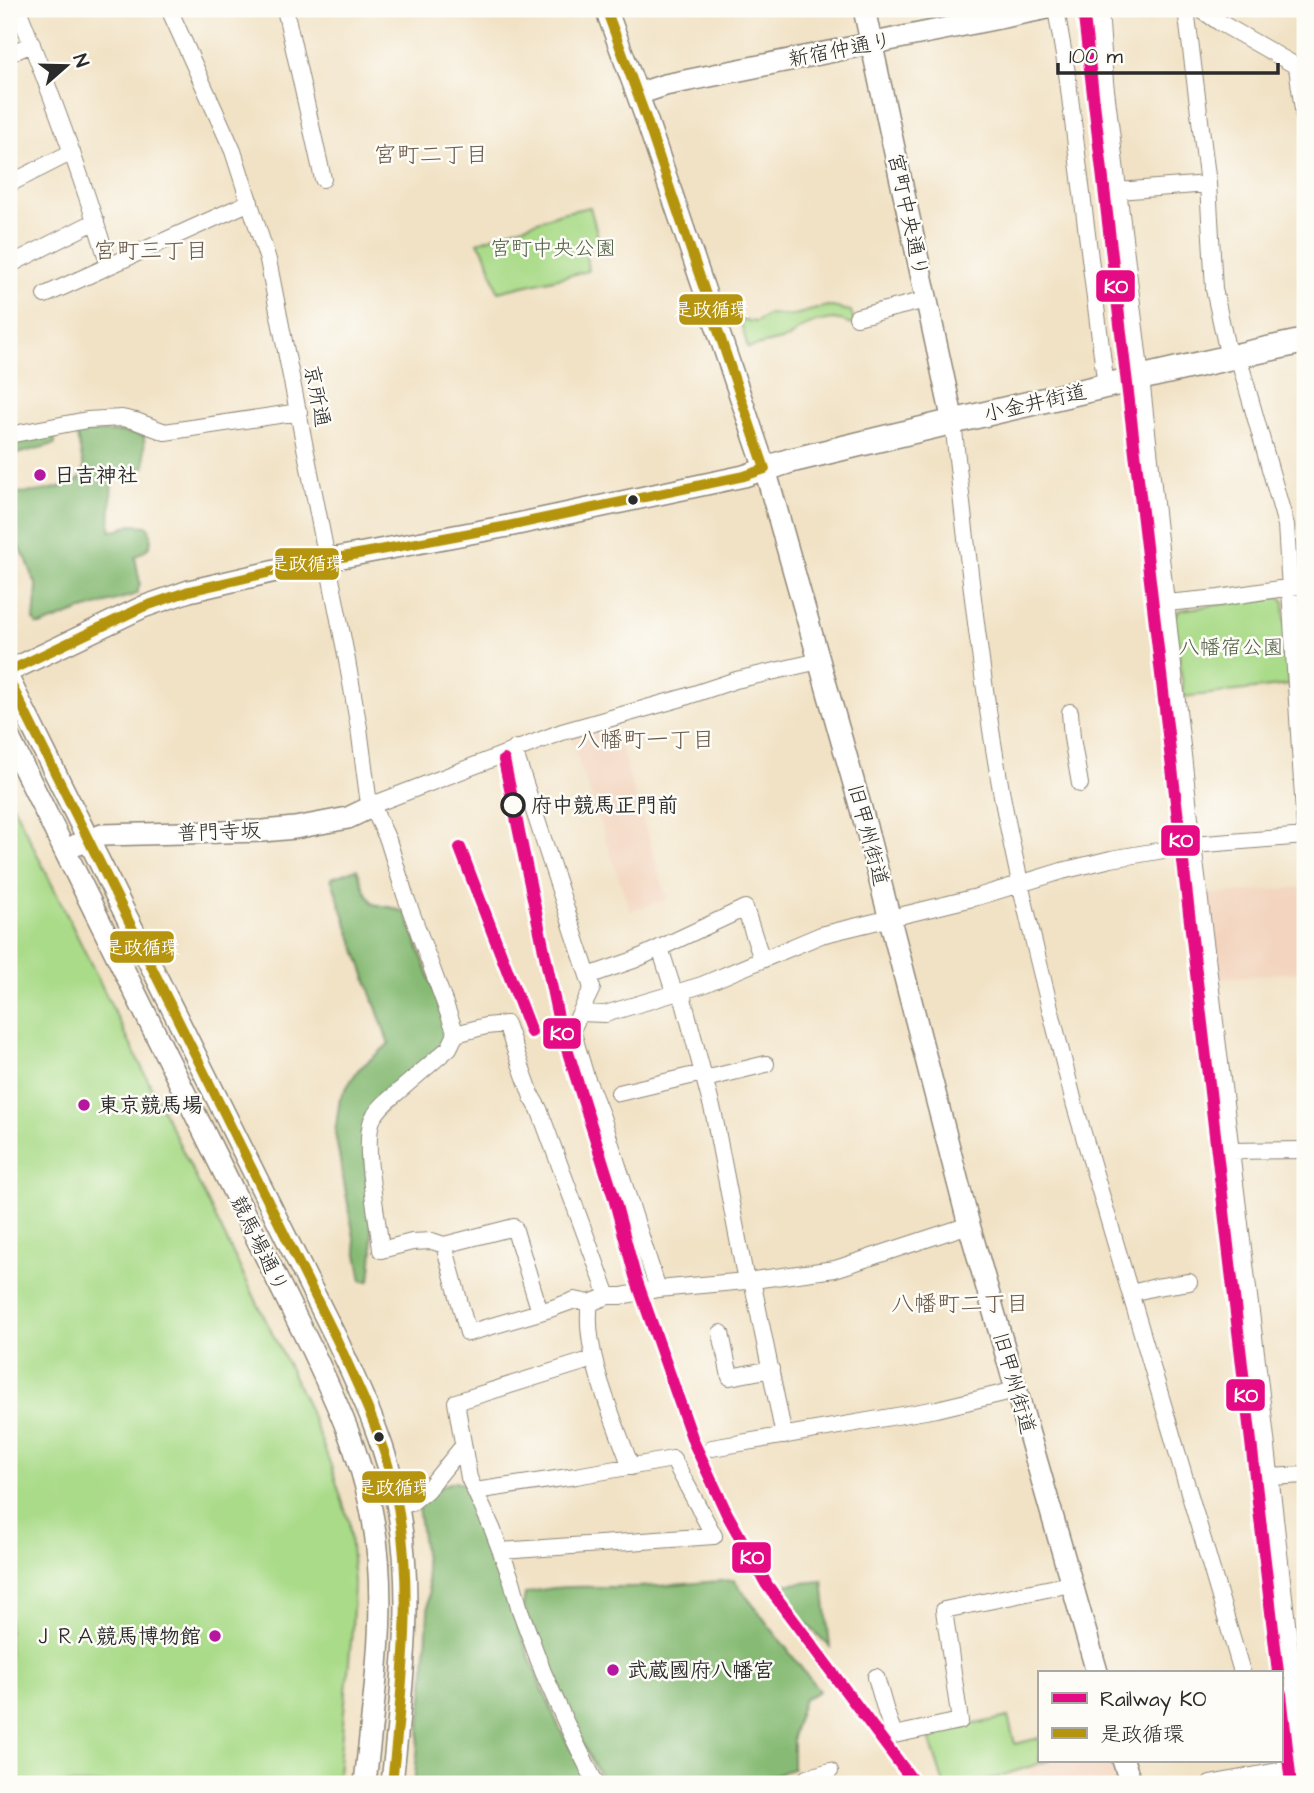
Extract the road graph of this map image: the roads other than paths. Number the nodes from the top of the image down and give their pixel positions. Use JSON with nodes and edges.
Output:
{"nodes":[{"id":1,"x":18,"y":9,"type":"edge"},
{"id":2,"x":169,"y":9,"type":"edge"},
{"id":3,"x":285,"y":9,"type":"edge"},
{"id":4,"x":606,"y":9,"type":"edge"},
{"id":5,"x":864,"y":9,"type":"edge"},
{"id":6,"x":1043,"y":9,"type":"edge"},
{"id":7,"x":1056,"y":9,"type":"edge"},
{"id":8,"x":1100,"y":9,"type":"edge"},
{"id":9,"x":1186,"y":9,"type":"edge"},
{"id":10,"x":1200,"y":9,"type":"edge"},
{"id":11,"x":32,"y":44,"type":"junction"},
{"id":12,"x":871,"y":44,"type":"junction"},
{"id":13,"x":9,"y":54,"type":"edge"},
{"id":14,"x":1301,"y":69,"type":"edge"},
{"id":15,"x":638,"y":94,"type":"junction"},
{"id":16,"x":1305,"y":124,"type":"edge"},
{"id":17,"x":72,"y":152,"type":"junction"},
{"id":18,"x":323,"y":179,"type":"dead end"},
{"id":19,"x":9,"y":184,"type":"edge"},
{"id":20,"x":1208,"y":184,"type":"junction"},
{"id":21,"x":1118,"y":191,"type":"junction"},
{"id":22,"x":250,"y":202,"type":"junction"},
{"id":23,"x":96,"y":221,"type":"junction"},
{"id":24,"x":9,"y":265,"type":"edge"},
{"id":25,"x":109,"y":265,"type":"junction"},
{"id":26,"x":45,"y":295,"type":"dead end"},
{"id":27,"x":926,"y":300,"type":"junction"},
{"id":28,"x":858,"y":317,"type":"dead end"},
{"id":29,"x":1305,"y":341,"type":"edge"},
{"id":30,"x":1234,"y":357,"type":"junction"},
{"id":31,"x":1141,"y":378,"type":"junction"},
{"id":32,"x":1106,"y":387,"type":"junction"},
{"id":33,"x":299,"y":412,"type":"junction"},
{"id":34,"x":953,"y":422,"type":"junction"},
{"id":35,"x":9,"y":435,"type":"edge"},
{"id":36,"x":765,"y":469,"type":"junction"},
{"id":37,"x":328,"y":560,"type":"junction"},
{"id":38,"x":1298,"y":586,"type":"edge"},
{"id":39,"x":1166,"y":603,"type":"junction"},
{"id":40,"x":819,"y":661,"type":"junction"},
{"id":41,"x":9,"y":671,"type":"edge"},
{"id":42,"x":9,"y":680,"type":"edge"},
{"id":43,"x":1070,"y":712,"type":"dead end"},
{"id":44,"x":9,"y":738,"type":"edge"},
{"id":45,"x":516,"y":748,"type":"junction"},
{"id":46,"x":1080,"y":784,"type":"dead end"},
{"id":47,"x":373,"y":806,"type":"junction"},
{"id":48,"x":1305,"y":830,"type":"edge"},
{"id":49,"x":1305,"y":836,"type":"edge"},
{"id":50,"x":88,"y":840,"type":"junction"},
{"id":51,"x":1193,"y":845,"type":"junction"},
{"id":52,"x":64,"y":850,"type":"junction"},
{"id":53,"x":1021,"y":883,"type":"junction"},
{"id":54,"x":890,"y":918,"type":"junction"},
{"id":55,"x":660,"y":948,"type":"junction"},
{"id":56,"x":762,"y":960,"type":"junction"},
{"id":57,"x":588,"y":976,"type":"junction"},
{"id":58,"x":678,"y":991,"type":"junction"},
{"id":59,"x":580,"y":1013,"type":"junction"},
{"id":60,"x":456,"y":1034,"type":"junction"},
{"id":61,"x":766,"y":1064,"type":"dead end"},
{"id":62,"x":704,"y":1076,"type":"junction"},
{"id":63,"x":619,"y":1093,"type":"dead end"},
{"id":64,"x":215,"y":1096,"type":"junction"},
{"id":65,"x":191,"y":1107,"type":"junction"},
{"id":66,"x":1305,"y":1150,"type":"edge"},
{"id":67,"x":1231,"y":1151,"type":"junction"},
{"id":68,"x":970,"y":1224,"type":"junction"},
{"id":69,"x":444,"y":1245,"type":"junction"},
{"id":70,"x":749,"y":1280,"type":"junction"},
{"id":71,"x":1189,"y":1282,"type":"dead end"},
{"id":72,"x":658,"y":1289,"type":"junction"},
{"id":73,"x":1130,"y":1293,"type":"junction"},
{"id":74,"x":608,"y":1296,"type":"junction"},
{"id":75,"x":590,"y":1303,"type":"junction"},
{"id":76,"x":540,"y":1312,"type":"junction"},
{"id":77,"x":721,"y":1333,"type":"dead end"},
{"id":78,"x":593,"y":1359,"type":"junction"},
{"id":79,"x":771,"y":1369,"type":"junction"},
{"id":80,"x":1016,"y":1390,"type":"junction"},
{"id":81,"x":784,"y":1436,"type":"junction"},
{"id":82,"x":463,"y":1446,"type":"junction"},
{"id":83,"x":712,"y":1448,"type":"dead end"},
{"id":84,"x":631,"y":1467,"type":"junction"},
{"id":85,"x":1305,"y":1475,"type":"edge"},
{"id":86,"x":1270,"y":1477,"type":"junction"},
{"id":87,"x":475,"y":1491,"type":"junction"},
{"id":88,"x":398,"y":1506,"type":"junction"},
{"id":89,"x":501,"y":1551,"type":"junction"},
{"id":90,"x":1071,"y":1584,"type":"junction"},
{"id":91,"x":1097,"y":1671,"type":"edge"},
{"id":92,"x":1242,"y":1671,"type":"edge"},
{"id":93,"x":876,"y":1677,"type":"dead end"},
{"id":94,"x":1124,"y":1762,"type":"edge"},
{"id":95,"x":1270,"y":1766,"type":"edge"},
{"id":96,"x":830,"y":1771,"type":"dead end"},
{"id":97,"x":1305,"y":1771,"type":"edge"},
{"id":98,"x":1217,"y":1783,"type":"edge"},
{"id":99,"x":365,"y":1784,"type":"edge"},
{"id":100,"x":392,"y":1784,"type":"edge"},
{"id":101,"x":596,"y":1784,"type":"edge"},
{"id":102,"x":805,"y":1784,"type":"edge"},
{"id":103,"x":1131,"y":1784,"type":"edge"}],
"edges":[{"from":1,"to":11,"type":"street"},
{"from":2,"to":22,"type":"street","name":"京所通"},
{"from":3,"to":18,"type":"street"},
{"from":4,"to":15,"type":"street","name":"旧甲州街道"},
{"from":5,"to":12,"type":"street","name":"宮町中央通り"},
{"from":6,"to":12,"type":"street","name":"新宿仲通り"},
{"from":7,"to":32,"type":"street"},
{"from":8,"to":21,"type":"street"},
{"from":9,"to":20,"type":"street"},
{"from":10,"to":14,"type":"street"},
{"from":11,"to":13,"type":"street"},
{"from":11,"to":17,"type":"street"},
{"from":12,"to":15,"type":"street","name":"新宿仲通り"},
{"from":12,"to":27,"type":"street","name":"宮町中央通り"},
{"from":14,"to":16,"type":"street"},
{"from":15,"to":36,"type":"street","name":"旧甲州街道"},
{"from":17,"to":19,"type":"street"},
{"from":17,"to":23,"type":"street"},
{"from":20,"to":21,"type":"street"},
{"from":20,"to":30,"type":"street"},
{"from":21,"to":31,"type":"street"},
{"from":22,"to":25,"type":"street"},
{"from":22,"to":33,"type":"street","name":"京所通"},
{"from":23,"to":24,"type":"street"},
{"from":23,"to":25,"type":"street"},
{"from":25,"to":26,"type":"street"},
{"from":27,"to":28,"type":"street"},
{"from":27,"to":34,"type":"street","name":"宮町中央通り"},
{"from":29,"to":30,"type":"main road","name":"小金井街道"},
{"from":30,"to":31,"type":"main road","name":"小金井街道"},
{"from":30,"to":38,"type":"street"},
{"from":31,"to":32,"type":"main road","name":"小金井街道"},
{"from":31,"to":39,"type":"street"},
{"from":32,"to":34,"type":"main road","name":"小金井街道"},
{"from":33,"to":35,"type":"street"},
{"from":33,"to":37,"type":"street","name":"京所通"},
{"from":34,"to":36,"type":"main road","name":"小金井街道"},
{"from":34,"to":53,"type":"street"},
{"from":36,"to":37,"type":"street"},
{"from":36,"to":40,"type":"street","name":"旧甲州街道"},
{"from":37,"to":41,"type":"street"},
{"from":37,"to":47,"type":"street","name":"京所通"},
{"from":38,"to":39,"type":"street"},
{"from":38,"to":48,"type":"street"},
{"from":39,"to":51,"type":"street"},
{"from":40,"to":45,"type":"street"},
{"from":40,"to":54,"type":"street","name":"旧甲州街道"},
{"from":42,"to":50,"type":"street","name":"競馬場通り"},
{"from":43,"to":46,"type":"street"},
{"from":44,"to":52,"type":"street","name":"競馬場通り"},
{"from":45,"to":47,"type":"street"},
{"from":45,"to":57,"type":"street"},
{"from":47,"to":50,"type":"street","name":"普門寺坂"},
{"from":47,"to":60,"type":"street","name":"京所通"},
{"from":49,"to":51,"type":"street"},
{"from":50,"to":52,"type":"street","name":"普門寺坂"},
{"from":50,"to":64,"type":"street","name":"競馬場通り"},
{"from":51,"to":53,"type":"street"},
{"from":51,"to":67,"type":"street"},
{"from":52,"to":65,"type":"street","name":"競馬場通り"},
{"from":53,"to":54,"type":"street"},
{"from":53,"to":73,"type":"street"},
{"from":54,"to":56,"type":"street"},
{"from":54,"to":68,"type":"street","name":"旧甲州街道"},
{"from":55,"to":56,"type":"street"},
{"from":55,"to":57,"type":"street"},
{"from":55,"to":58,"type":"street"},
{"from":56,"to":58,"type":"street"},
{"from":57,"to":59,"type":"street"},
{"from":58,"to":59,"type":"street"},
{"from":58,"to":62,"type":"street"},
{"from":59,"to":72,"type":"street"},
{"from":60,"to":69,"type":"street"},
{"from":60,"to":74,"type":"street"},
{"from":61,"to":62,"type":"street"},
{"from":62,"to":63,"type":"street"},
{"from":62,"to":70,"type":"street"},
{"from":64,"to":65,"type":"street"},
{"from":64,"to":88,"type":"street","name":"競馬場通り"},
{"from":65,"to":99,"type":"street","name":"競馬場通り"},
{"from":66,"to":67,"type":"street"},
{"from":67,"to":86,"type":"street"},
{"from":68,"to":70,"type":"street"},
{"from":68,"to":80,"type":"street","name":"旧甲州街道"},
{"from":69,"to":76,"type":"street"},
{"from":69,"to":76,"type":"street"},
{"from":70,"to":72,"type":"street"},
{"from":70,"to":79,"type":"street"},
{"from":71,"to":73,"type":"street"},
{"from":72,"to":74,"type":"street"},
{"from":73,"to":92,"type":"street"},
{"from":74,"to":75,"type":"street"},
{"from":75,"to":76,"type":"street"},
{"from":75,"to":78,"type":"street"},
{"from":77,"to":79,"type":"street"},
{"from":78,"to":82,"type":"street"},
{"from":78,"to":84,"type":"street"},
{"from":79,"to":81,"type":"street"},
{"from":80,"to":81,"type":"street"},
{"from":80,"to":90,"type":"street","name":"旧甲州街道"},
{"from":81,"to":83,"type":"street"},
{"from":82,"to":87,"type":"street"},
{"from":82,"to":88,"type":"street"},
{"from":84,"to":87,"type":"street"},
{"from":84,"to":89,"type":"street"},
{"from":85,"to":86,"type":"street"},
{"from":86,"to":97,"type":"street"},
{"from":87,"to":89,"type":"street"},
{"from":88,"to":100,"type":"street","name":"競馬場通り"},
{"from":89,"to":101,"type":"street"},
{"from":90,"to":91,"type":"street","name":"旧甲州街道"},
{"from":90,"to":93,"type":"street"},
{"from":94,"to":103,"type":"street"},
{"from":95,"to":97,"type":"street"},
{"from":95,"to":98,"type":"street"},
{"from":96,"to":102,"type":"street"}]}
